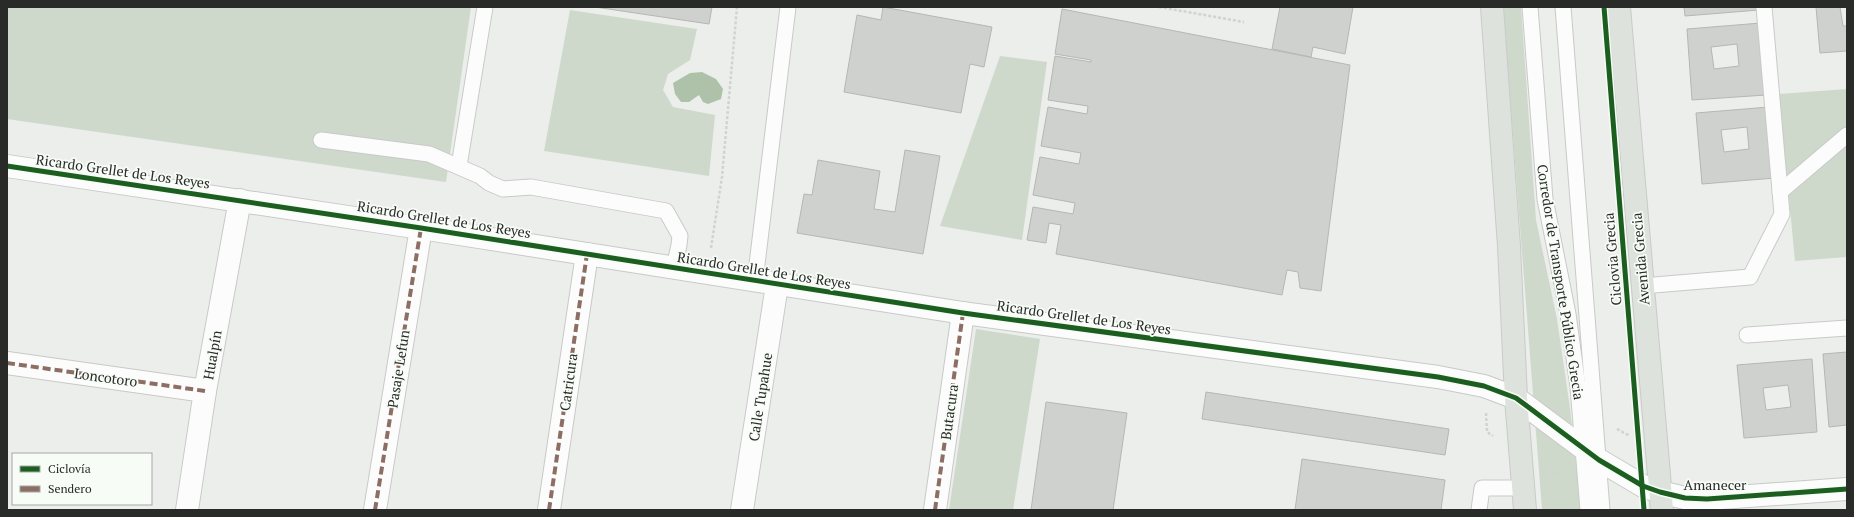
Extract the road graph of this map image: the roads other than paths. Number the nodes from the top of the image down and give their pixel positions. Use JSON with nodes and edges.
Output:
{"nodes":[{"id":1,"x":486,"y":7,"type":"edge"},
{"id":2,"x":788,"y":7,"type":"edge"},
{"id":3,"x":1492,"y":7,"type":"edge"},
{"id":4,"x":1530,"y":7,"type":"edge"},
{"id":5,"x":1563,"y":7,"type":"edge"},
{"id":6,"x":1619,"y":7,"type":"edge"},
{"id":7,"x":1764,"y":7,"type":"edge"},
{"id":8,"x":1847,"y":135,"type":"edge"},
{"id":9,"x":321,"y":140,"type":"dead end"},
{"id":10,"x":7,"y":166,"type":"edge"},
{"id":11,"x":459,"y":166,"type":"junction"},
{"id":12,"x":1780,"y":192,"type":"junction"},
{"id":13,"x":240,"y":200,"type":"junction"},
{"id":14,"x":421,"y":228,"type":"junction"},
{"id":15,"x":588,"y":254,"type":"junction"},
{"id":16,"x":674,"y":268,"type":"junction"},
{"id":17,"x":755,"y":281,"type":"junction"},
{"id":18,"x":777,"y":285,"type":"junction"},
{"id":19,"x":1642,"y":286,"type":"junction"},
{"id":20,"x":963,"y":313,"type":"junction"},
{"id":21,"x":1847,"y":328,"type":"edge"},
{"id":22,"x":1747,"y":335,"type":"dead end"},
{"id":23,"x":7,"y":363,"type":"edge"},
{"id":24,"x":206,"y":391,"type":"junction"},
{"id":25,"x":1516,"y":398,"type":"junction"},
{"id":26,"x":1591,"y":454,"type":"junction"},
{"id":27,"x":1524,"y":488,"type":"junction"},
{"id":28,"x":1847,"y":489,"type":"edge"},
{"id":29,"x":1661,"y":501,"type":"edge"},
{"id":30,"x":187,"y":510,"type":"edge"},
{"id":31,"x":375,"y":510,"type":"edge"},
{"id":32,"x":549,"y":510,"type":"edge"},
{"id":33,"x":742,"y":510,"type":"edge"},
{"id":34,"x":935,"y":510,"type":"edge"},
{"id":35,"x":1479,"y":510,"type":"edge"},
{"id":36,"x":1525,"y":510,"type":"edge"},
{"id":37,"x":1588,"y":510,"type":"edge"},
{"id":38,"x":1602,"y":510,"type":"edge"}],
"edges":[{"from":1,"to":11,"type":"lane"},
{"from":2,"to":17,"type":"lane"},
{"from":3,"to":25,"type":"main road"},
{"from":4,"to":26,"type":"lane","name":"Corredor de Transporte Público Grecia"},
{"from":5,"to":26,"type":"lane","name":"Corredor de Transporte Público Grecia"},
{"from":6,"to":19,"type":"main road","name":"Avenida Grecia"},
{"from":7,"to":12,"type":"lane"},
{"from":8,"to":12,"type":"lane"},
{"from":9,"to":11,"type":"lane"},
{"from":10,"to":13,"type":"street","name":"Ricardo Grellet de Los Reyes"},
{"from":11,"to":16,"type":"lane"},
{"from":12,"to":19,"type":"lane"},
{"from":13,"to":14,"type":"street","name":"Ricardo Grellet de Los Reyes"},
{"from":13,"to":24,"type":"street","name":"Hualpín"},
{"from":14,"to":15,"type":"street","name":"Ricardo Grellet de Los Reyes"},
{"from":14,"to":31,"type":"street","name":"Pasaje Lefun"},
{"from":15,"to":16,"type":"street","name":"Ricardo Grellet de Los Reyes"},
{"from":15,"to":32,"type":"street","name":"Catricura"},
{"from":16,"to":17,"type":"street","name":"Ricardo Grellet de Los Reyes"},
{"from":17,"to":18,"type":"street","name":"Ricardo Grellet de Los Reyes"},
{"from":18,"to":20,"type":"street","name":"Ricardo Grellet de Los Reyes"},
{"from":18,"to":33,"type":"street","name":"Calle Tupahue"},
{"from":19,"to":29,"type":"main road","name":"Avenida Grecia"},
{"from":20,"to":25,"type":"street","name":"Ricardo Grellet de Los Reyes"},
{"from":20,"to":34,"type":"street","name":"Butacura"},
{"from":21,"to":22,"type":"lane"},
{"from":23,"to":24,"type":"street","name":"Loncotoro"},
{"from":24,"to":30,"type":"street","name":"Hualpín"},
{"from":25,"to":26,"type":"street","name":"Amanecer"},
{"from":25,"to":27,"type":"main road"},
{"from":26,"to":29,"type":"street","name":"Amanecer"},
{"from":26,"to":37,"type":"lane","name":"Corredor de Transporte Público Grecia"},
{"from":26,"to":38,"type":"lane","name":"Corredor de Transporte Público Grecia"},
{"from":27,"to":35,"type":"lane"},
{"from":27,"to":36,"type":"main road"},
{"from":28,"to":29,"type":"street","name":"Amanecer"}]}
